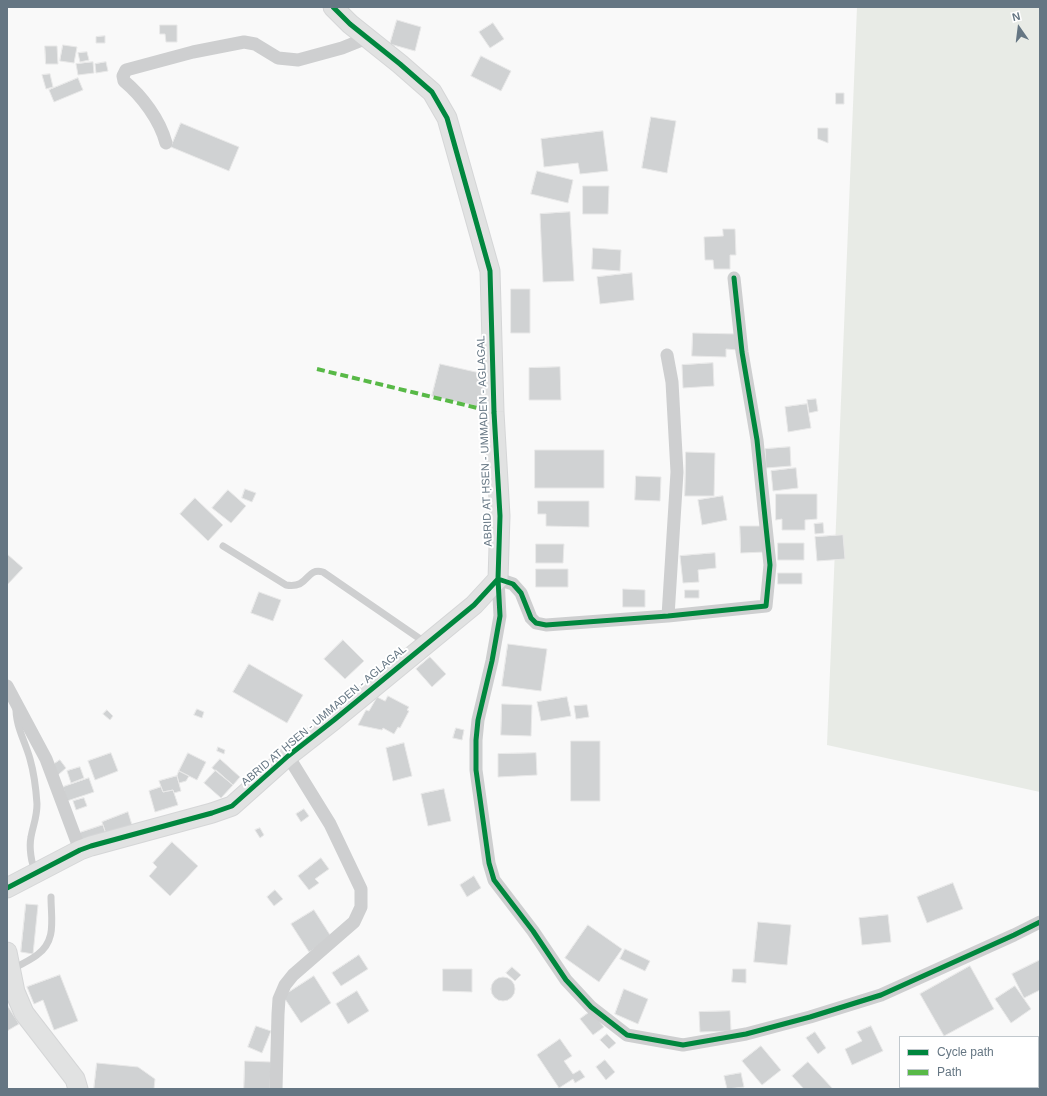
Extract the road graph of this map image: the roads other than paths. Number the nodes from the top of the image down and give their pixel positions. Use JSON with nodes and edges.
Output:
{"nodes":[{"id":1,"x":333,"y":7,"type":"edge"},
{"id":2,"x":367,"y":38,"type":"junction"},
{"id":3,"x":166,"y":143,"type":"dead end"},
{"id":4,"x":734,"y":278,"type":"dead end"},
{"id":5,"x":667,"y":355,"type":"dead end"},
{"id":6,"x":223,"y":546,"type":"dead end"},
{"id":7,"x":498,"y":579,"type":"junction"},
{"id":8,"x":668,"y":616,"type":"junction"},
{"id":9,"x":427,"y":644,"type":"junction"},
{"id":10,"x":7,"y":686,"type":"edge"},
{"id":11,"x":16,"y":704,"type":"junction"},
{"id":12,"x":288,"y":756,"type":"junction"},
{"id":13,"x":80,"y":850,"type":"junction"},
{"id":14,"x":36,"y":873,"type":"junction"},
{"id":15,"x":7,"y":888,"type":"edge"},
{"id":16,"x":51,"y":897,"type":"dead end"},
{"id":17,"x":1040,"y":922,"type":"edge"},
{"id":18,"x":7,"y":952,"type":"edge"},
{"id":19,"x":10,"y":971,"type":"junction"},
{"id":20,"x":78,"y":1089,"type":"edge"},
{"id":21,"x":276,"y":1089,"type":"edge"}],
"edges":[{"from":1,"to":2,"type":"street","name":"ABRID AT ḤSEN - UMMADEN - AGLAGAL"},
{"from":2,"to":3,"type":"street"},
{"from":2,"to":7,"type":"street","name":"ABRID AT ḤSEN - UMMADEN - AGLAGAL"},
{"from":4,"to":8,"type":"street"},
{"from":5,"to":8,"type":"street"},
{"from":6,"to":9,"type":"lane"},
{"from":7,"to":8,"type":"street"},
{"from":7,"to":9,"type":"street","name":"ABRID AT ḤSEN - UMMADEN - AGLAGAL"},
{"from":7,"to":17,"type":"street"},
{"from":9,"to":12,"type":"street","name":"ABRID AT ḤSEN - UMMADEN - AGLAGAL"},
{"from":10,"to":11,"type":"street"},
{"from":11,"to":13,"type":"street"},
{"from":11,"to":14,"type":"lane"},
{"from":12,"to":13,"type":"street","name":"ABRID AT ḤSEN - UMMADEN - AGLAGAL"},
{"from":12,"to":21,"type":"street"},
{"from":13,"to":14,"type":"street","name":"ABRID AT ḤSEN - UMMADEN - AGLAGAL"},
{"from":14,"to":15,"type":"street","name":"ABRID AT ḤSEN - UMMADEN - AGLAGAL"},
{"from":16,"to":19,"type":"lane"},
{"from":18,"to":19,"type":"street"},
{"from":19,"to":20,"type":"street"}]}
